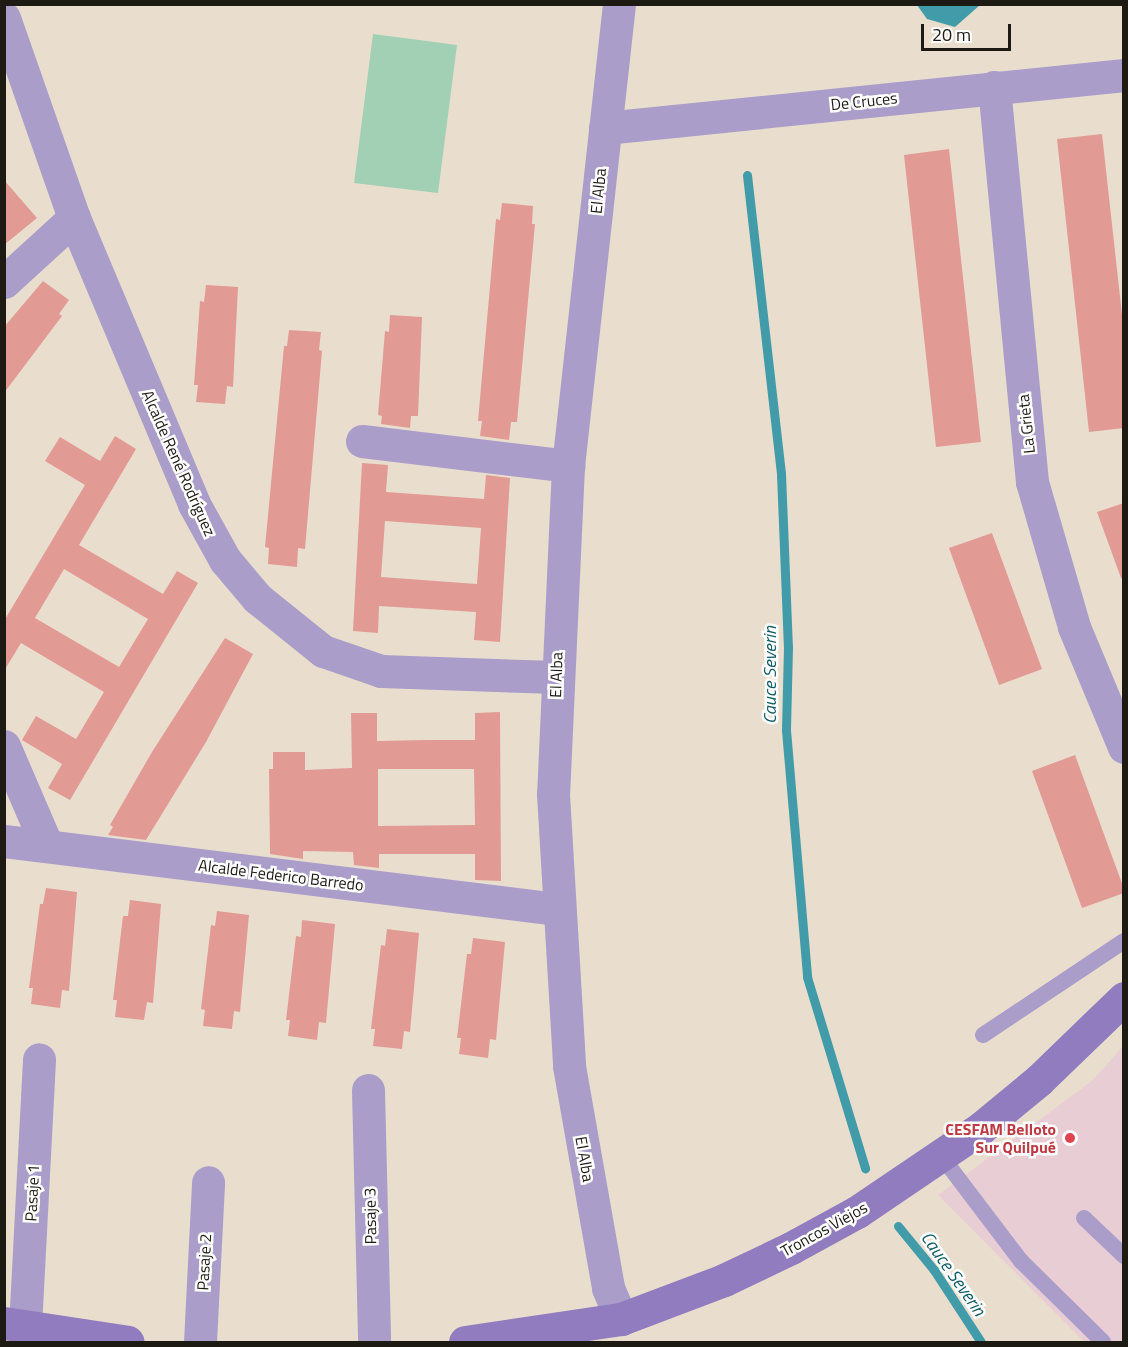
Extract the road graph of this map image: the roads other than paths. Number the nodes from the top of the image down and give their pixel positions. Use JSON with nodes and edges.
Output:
{"nodes":[{"id":1,"x":619,"y":4,"type":"edge"},
{"id":2,"x":4,"y":18,"type":"edge"},
{"id":3,"x":12,"y":63,"type":"edge"},
{"id":4,"x":1124,"y":75,"type":"edge"},
{"id":5,"x":994,"y":87,"type":"junction"},
{"id":6,"x":605,"y":128,"type":"junction"},
{"id":7,"x":74,"y":218,"type":"junction"},
{"id":8,"x":4,"y":282,"type":"edge"},
{"id":9,"x":362,"y":441,"type":"dead end"},
{"id":10,"x":568,"y":466,"type":"junction"},
{"id":11,"x":556,"y":677,"type":"junction"},
{"id":12,"x":4,"y":746,"type":"edge"},
{"id":13,"x":1124,"y":747,"type":"edge"},
{"id":14,"x":4,"y":841,"type":"edge"},
{"id":15,"x":47,"y":846,"type":"junction"},
{"id":16,"x":558,"y":909,"type":"junction"},
{"id":17,"x":1124,"y":941,"type":"edge"},
{"id":18,"x":1124,"y":998,"type":"edge"},
{"id":19,"x":983,"y":1035,"type":"dead end"},
{"id":20,"x":39,"y":1059,"type":"dead end"},
{"id":21,"x":368,"y":1090,"type":"dead end"},
{"id":22,"x":942,"y":1157,"type":"junction"},
{"id":23,"x":208,"y":1182,"type":"dead end"},
{"id":24,"x":1084,"y":1218,"type":"dead end"},
{"id":25,"x":1124,"y":1256,"type":"edge"},
{"id":26,"x":15,"y":1325,"type":"edge"},
{"id":27,"x":623,"y":1331,"type":"edge"},
{"id":28,"x":128,"y":1342,"type":"edge"},
{"id":29,"x":200,"y":1342,"type":"edge"},
{"id":30,"x":374,"y":1342,"type":"edge"},
{"id":31,"x":465,"y":1342,"type":"edge"},
{"id":32,"x":1103,"y":1342,"type":"edge"}],
"edges":[{"from":1,"to":6,"type":"street","name":"El Alba"},
{"from":2,"to":3,"type":"street","name":"Alcalde René Rodríguez"},
{"from":3,"to":7,"type":"street","name":"Alcalde René Rodríguez"},
{"from":4,"to":5,"type":"street","name":"De Cruces"},
{"from":5,"to":6,"type":"street","name":"De Cruces"},
{"from":5,"to":13,"type":"street","name":"La Grieta"},
{"from":6,"to":10,"type":"street","name":"El Alba"},
{"from":7,"to":8,"type":"street"},
{"from":7,"to":11,"type":"street","name":"Alcalde René Rodríguez"},
{"from":9,"to":10,"type":"street"},
{"from":10,"to":11,"type":"street","name":"El Alba"},
{"from":11,"to":16,"type":"street","name":"El Alba"},
{"from":12,"to":15,"type":"street"},
{"from":14,"to":15,"type":"street","name":"Alcalde Federico Barredo"},
{"from":15,"to":16,"type":"street","name":"Alcalde Federico Barredo"},
{"from":16,"to":27,"type":"street","name":"El Alba"},
{"from":17,"to":19,"type":"lane"},
{"from":18,"to":22,"type":"street","name":"Troncos Viejos"},
{"from":20,"to":26,"type":"street","name":"Pasaje 1"},
{"from":21,"to":30,"type":"street","name":"Pasaje 3"},
{"from":22,"to":27,"type":"street","name":"Troncos Viejos"},
{"from":22,"to":32,"type":"lane"},
{"from":23,"to":29,"type":"street","name":"Pasaje 2"},
{"from":24,"to":25,"type":"lane"},
{"from":26,"to":28,"type":"street"},
{"from":27,"to":31,"type":"street","name":"Troncos Viejos"}]}
